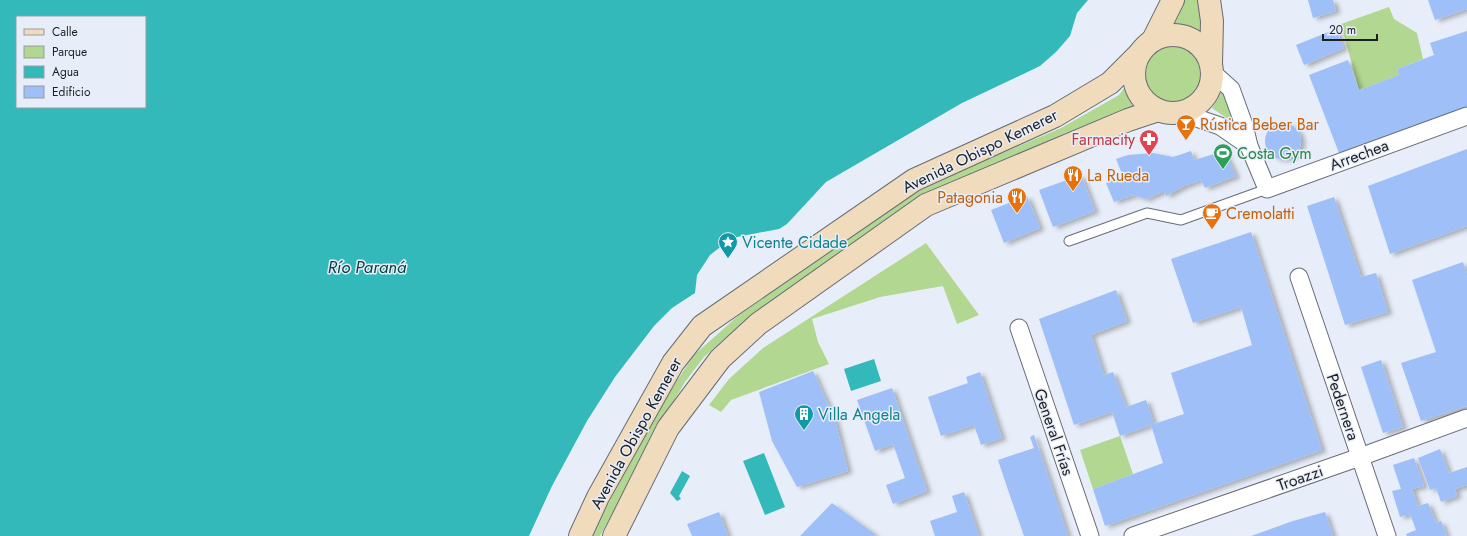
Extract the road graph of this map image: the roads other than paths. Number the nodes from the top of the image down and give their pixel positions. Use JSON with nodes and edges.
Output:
{"nodes":[{"id":1,"x":1173,"y":0,"type":"edge"},
{"id":2,"x":1209,"y":0,"type":"edge"},
{"id":3,"x":1146,"y":46,"type":"junction"},
{"id":4,"x":1212,"y":69,"type":"junction"},
{"id":5,"x":1168,"y":111,"type":"junction"},
{"id":6,"x":1467,"y":116,"type":"edge"},
{"id":7,"x":1249,"y":146,"type":"junction"},
{"id":8,"x":1267,"y":188,"type":"junction"},
{"id":9,"x":1069,"y":241,"type":"dead end"},
{"id":10,"x":1299,"y":277,"type":"dead end"},
{"id":11,"x":1018,"y":328,"type":"dead end"},
{"id":12,"x":1467,"y":418,"type":"edge"},
{"id":13,"x":1360,"y":457,"type":"junction"},
{"id":14,"x":580,"y":536,"type":"edge"},
{"id":15,"x":614,"y":536,"type":"edge"},
{"id":16,"x":1090,"y":536,"type":"edge"},
{"id":17,"x":1133,"y":536,"type":"edge"},
{"id":18,"x":1387,"y":536,"type":"edge"}],
"edges":[{"from":1,"to":3,"type":"main road","name":"Avenida Obispo Kemerer"},
{"from":2,"to":4,"type":"main road","name":"Avenida Obispo Kemerer"},
{"from":3,"to":4,"type":"main road"},
{"from":3,"to":5,"type":"main road","name":"Avenida Obispo Kemerer"},
{"from":3,"to":14,"type":"main road","name":"Avenida Obispo Kemerer"},
{"from":4,"to":5,"type":"main road","name":"Avenida Obispo Kemerer"},
{"from":4,"to":7,"type":"street"},
{"from":5,"to":7,"type":"street"},
{"from":5,"to":15,"type":"main road","name":"Avenida Obispo Kemerer"},
{"from":6,"to":8,"type":"street","name":"Arrechea"},
{"from":7,"to":8,"type":"street"},
{"from":8,"to":9,"type":"lane","name":"Arrechea"},
{"from":10,"to":13,"type":"street","name":"Pedernera"},
{"from":11,"to":16,"type":"street","name":"General Frías"},
{"from":12,"to":13,"type":"street","name":"Troazzi"},
{"from":13,"to":17,"type":"street","name":"Troazzi"},
{"from":13,"to":18,"type":"street","name":"Pedernera"}]}
